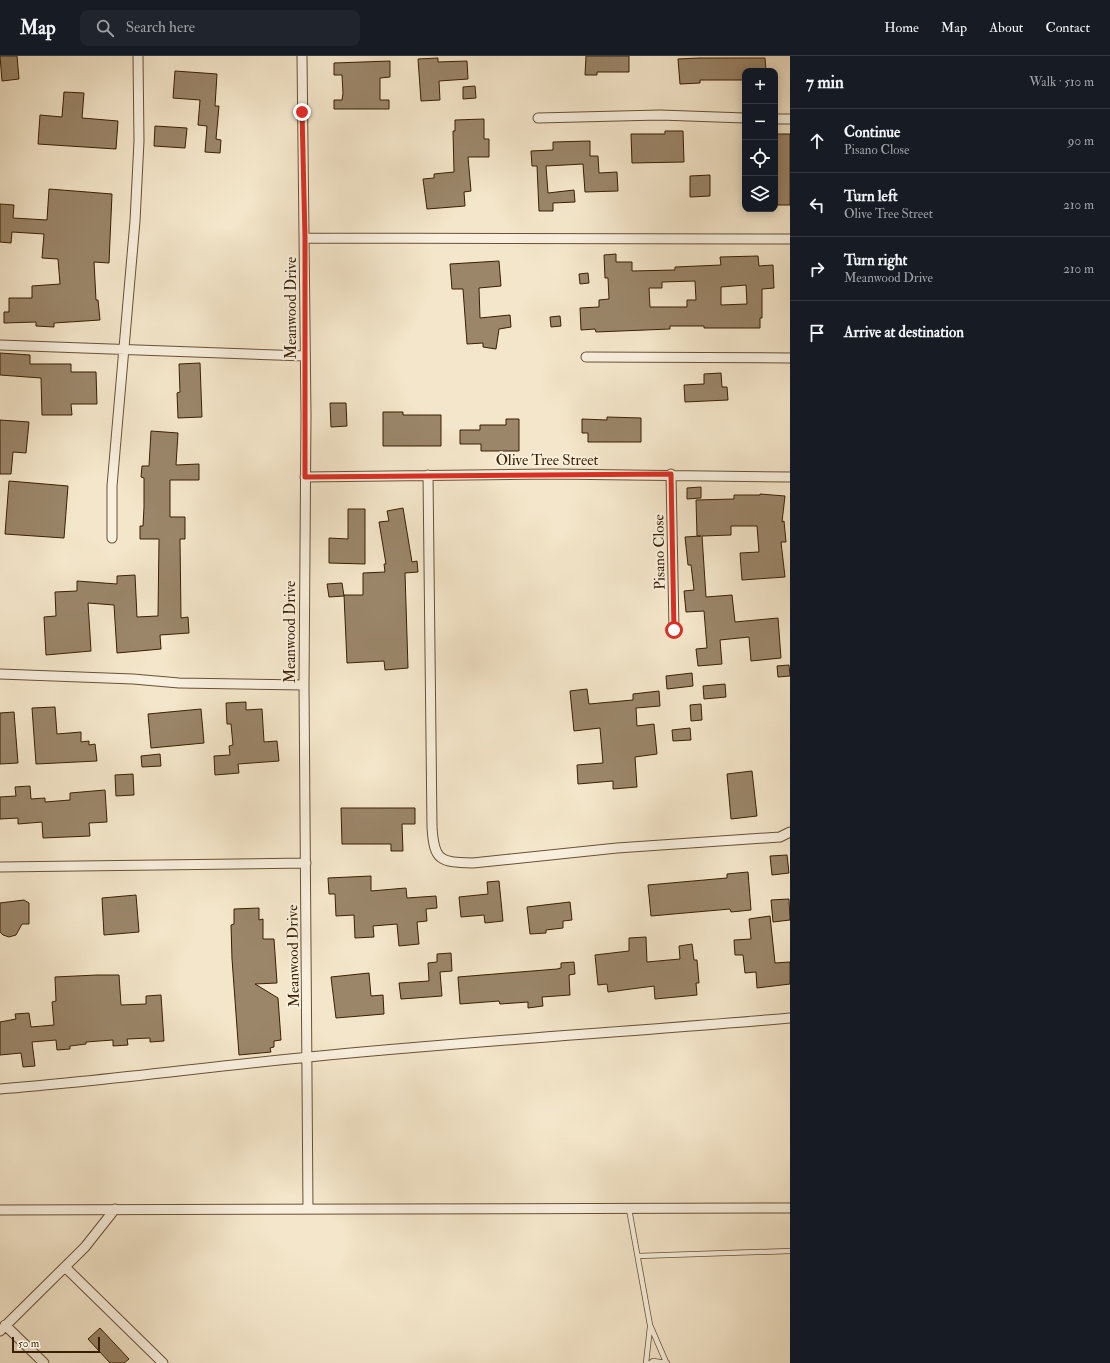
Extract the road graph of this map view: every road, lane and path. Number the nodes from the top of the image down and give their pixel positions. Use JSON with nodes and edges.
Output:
{"nodes":[{"id":1,"x":138,"y":56,"type":"edge"},
{"id":2,"x":302,"y":56,"type":"edge"},
{"id":3,"x":538,"y":118,"type":"dead end"},
{"id":4,"x":742,"y":118,"type":"edge"},
{"id":5,"x":778,"y":119,"type":"edge"},
{"id":6,"x":790,"y":120,"type":"edge"},
{"id":7,"x":305,"y":238,"type":"junction"},
{"id":8,"x":790,"y":239,"type":"edge"},
{"id":9,"x":0,"y":345,"type":"edge"},
{"id":10,"x":124,"y":350,"type":"junction"},
{"id":11,"x":305,"y":356,"type":"junction"},
{"id":12,"x":586,"y":357,"type":"dead end"},
{"id":13,"x":790,"y":358,"type":"edge"},
{"id":14,"x":671,"y":474,"type":"junction"},
{"id":15,"x":428,"y":475,"type":"junction"},
{"id":16,"x":305,"y":477,"type":"junction"},
{"id":17,"x":790,"y":477,"type":"edge"},
{"id":18,"x":112,"y":538,"type":"dead end"},
{"id":19,"x":674,"y":630,"type":"dead end"},
{"id":20,"x":0,"y":674,"type":"edge"},
{"id":21,"x":304,"y":684,"type":"junction"},
{"id":22,"x":790,"y":832,"type":"edge"},
{"id":23,"x":306,"y":863,"type":"junction"},
{"id":24,"x":0,"y":867,"type":"edge"},
{"id":25,"x":790,"y":1018,"type":"edge"},
{"id":26,"x":308,"y":1057,"type":"junction"},
{"id":27,"x":0,"y":1089,"type":"edge"},
{"id":28,"x":790,"y":1208,"type":"edge"},
{"id":29,"x":115,"y":1209,"type":"junction"},
{"id":30,"x":308,"y":1209,"type":"junction"},
{"id":31,"x":629,"y":1209,"type":"junction"},
{"id":32,"x":0,"y":1210,"type":"edge"},
{"id":33,"x":790,"y":1251,"type":"edge"},
{"id":34,"x":638,"y":1256,"type":"junction"},
{"id":35,"x":65,"y":1266,"type":"junction"},
{"id":36,"x":650,"y":1325,"type":"junction"},
{"id":37,"x":3,"y":1328,"type":"edge"},
{"id":38,"x":666,"y":1362,"type":"edge"},
{"id":39,"x":44,"y":1363,"type":"edge"},
{"id":40,"x":164,"y":1363,"type":"edge"},
{"id":41,"x":646,"y":1363,"type":"edge"},
{"id":42,"x":650,"y":1363,"type":"edge"}],
"edges":[{"from":1,"to":10,"type":"street"},
{"from":2,"to":7,"type":"street","name":"Meanwood Drive"},
{"from":3,"to":4,"type":"street"},
{"from":5,"to":6,"type":"street"},
{"from":7,"to":8,"type":"street"},
{"from":7,"to":11,"type":"street","name":"Meanwood Drive"},
{"from":9,"to":10,"type":"street"},
{"from":10,"to":11,"type":"street"},
{"from":10,"to":18,"type":"street"},
{"from":11,"to":16,"type":"street","name":"Meanwood Drive"},
{"from":12,"to":13,"type":"street"},
{"from":14,"to":15,"type":"street","name":"Olive Tree Street"},
{"from":14,"to":17,"type":"street","name":"Olive Tree Street"},
{"from":14,"to":19,"type":"street","name":"Pisano Close"},
{"from":15,"to":16,"type":"street","name":"Olive Tree Street"},
{"from":15,"to":22,"type":"street"},
{"from":16,"to":21,"type":"street","name":"Meanwood Drive"},
{"from":20,"to":21,"type":"street"},
{"from":21,"to":23,"type":"street","name":"Meanwood Drive"},
{"from":23,"to":24,"type":"street"},
{"from":23,"to":26,"type":"street","name":"Meanwood Drive"},
{"from":25,"to":26,"type":"street"},
{"from":26,"to":27,"type":"street"},
{"from":26,"to":30,"type":"street","name":"Meanwood Drive"},
{"from":28,"to":31,"type":"street"},
{"from":29,"to":30,"type":"street"},
{"from":29,"to":32,"type":"street"},
{"from":29,"to":35,"type":"street"},
{"from":30,"to":31,"type":"street"},
{"from":31,"to":34,"type":"lane"},
{"from":33,"to":34,"type":"lane"},
{"from":34,"to":36,"type":"lane"},
{"from":35,"to":37,"type":"street"},
{"from":35,"to":40,"type":"street"},
{"from":36,"to":38,"type":"lane"},
{"from":36,"to":41,"type":"lane"},
{"from":37,"to":39,"type":"street"},
{"from":38,"to":42,"type":"lane"}]}
